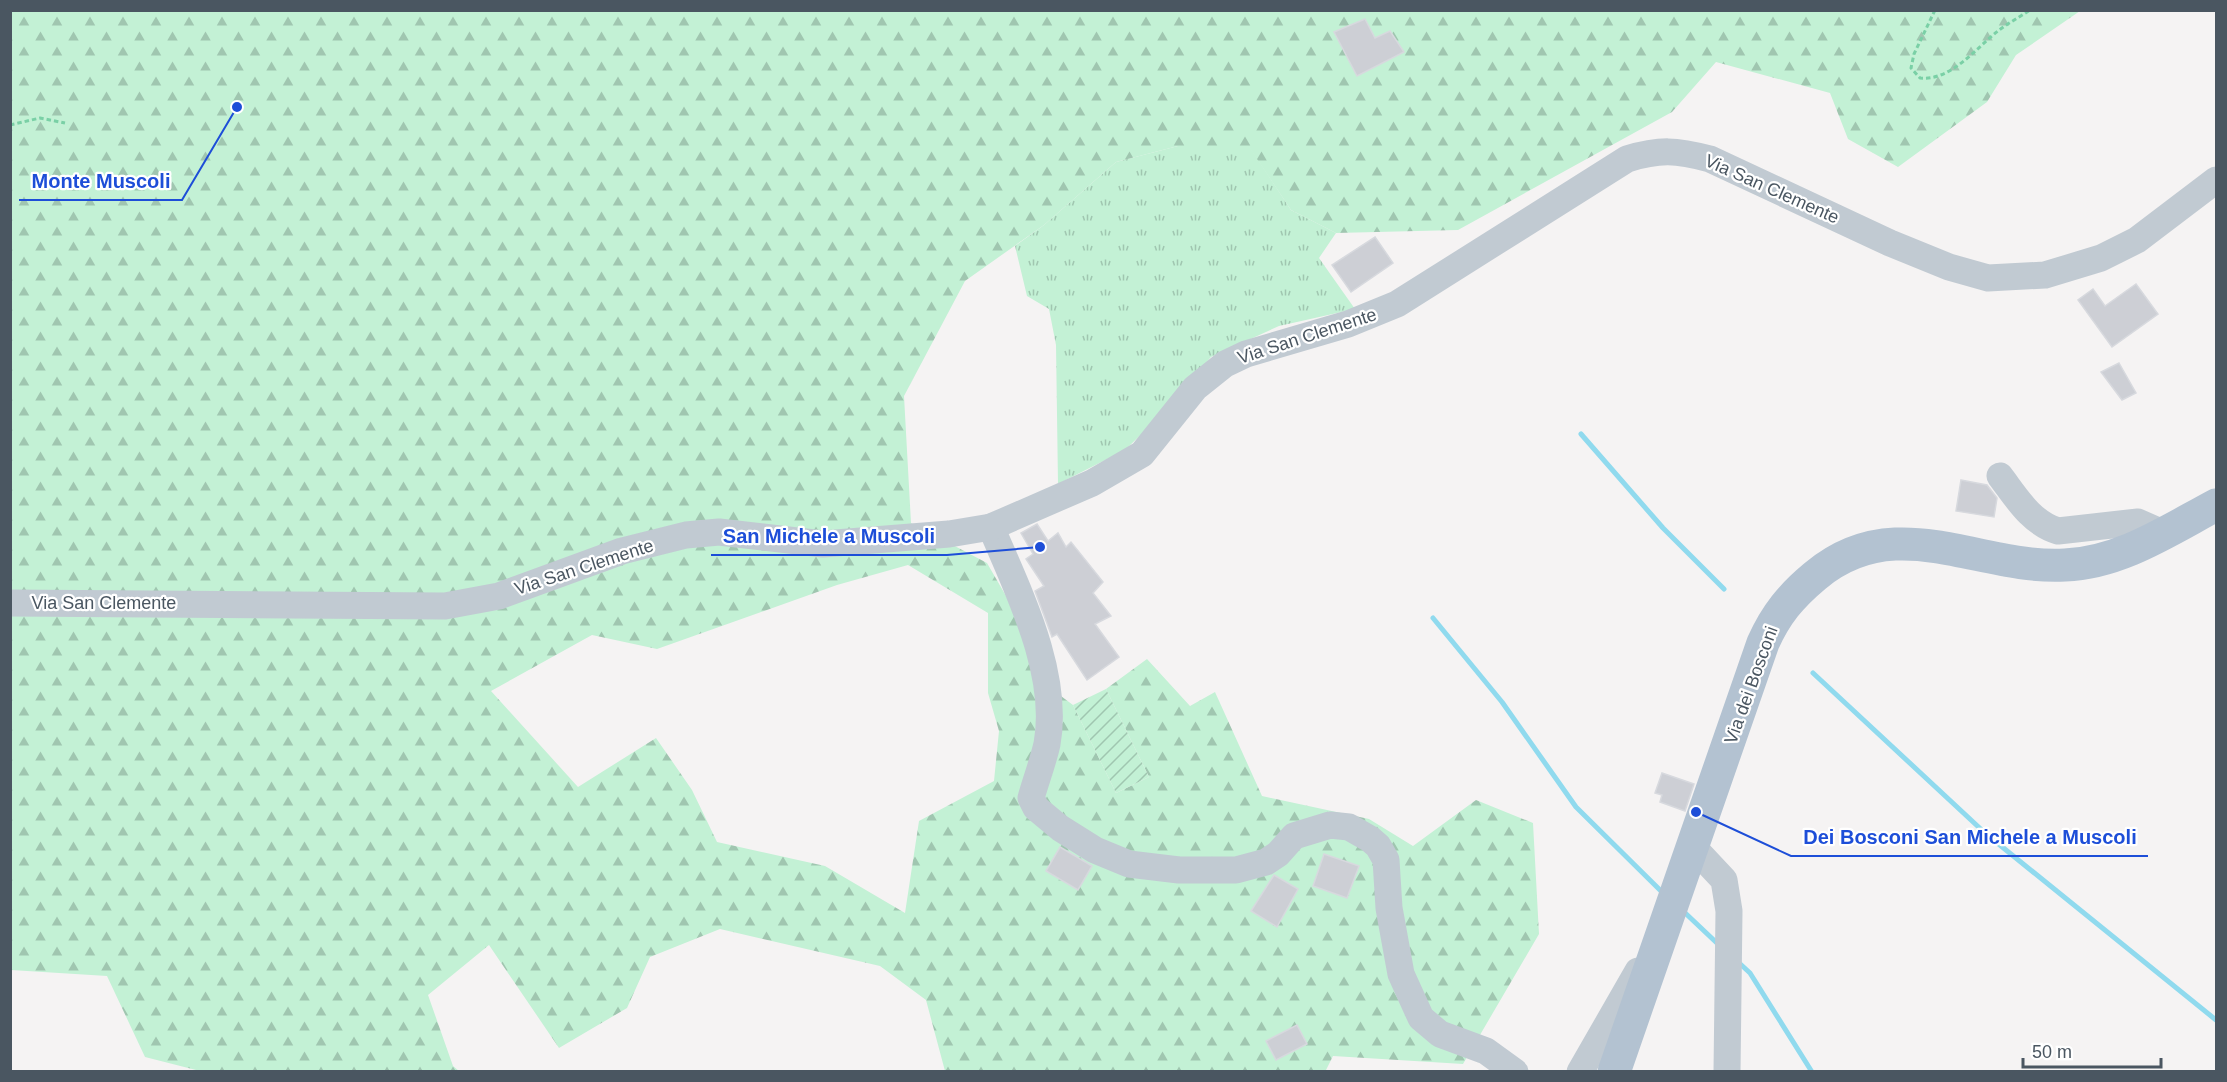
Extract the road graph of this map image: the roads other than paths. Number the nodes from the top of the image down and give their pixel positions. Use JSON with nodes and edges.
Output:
{"nodes":[{"id":1,"x":2217,"y":180,"type":"edge"},
{"id":2,"x":2000,"y":476,"type":"dead end"},
{"id":3,"x":2217,"y":505,"type":"edge"},
{"id":4,"x":991,"y":527,"type":"junction"},
{"id":5,"x":2163,"y":533,"type":"junction"},
{"id":6,"x":10,"y":603,"type":"edge"},
{"id":7,"x":1694,"y":848,"type":"junction"},
{"id":8,"x":1670,"y":914,"type":"junction"},
{"id":9,"x":1628,"y":1031,"type":"junction"},
{"id":10,"x":1515,"y":1071,"type":"edge"},
{"id":11,"x":1580,"y":1071,"type":"edge"},
{"id":12,"x":1614,"y":1071,"type":"edge"},
{"id":13,"x":1631,"y":1071,"type":"edge"},
{"id":14,"x":1727,"y":1071,"type":"edge"}],
"edges":[{"from":1,"to":4,"type":"street","name":"Via San Clemente"},
{"from":2,"to":5,"type":"street"},
{"from":3,"to":5,"type":"main road","name":"Via dei Bosconi"},
{"from":4,"to":6,"type":"street","name":"Via San Clemente"},
{"from":4,"to":10,"type":"street"},
{"from":5,"to":7,"type":"main road","name":"Via dei Bosconi"},
{"from":7,"to":8,"type":"main road","name":"Via dei Bosconi"},
{"from":7,"to":14,"type":"street"},
{"from":8,"to":9,"type":"main road","name":"Via dei Bosconi"},
{"from":8,"to":11,"type":"street"},
{"from":9,"to":12,"type":"main road","name":"Via dei Bosconi"},
{"from":9,"to":13,"type":"street"}]}
